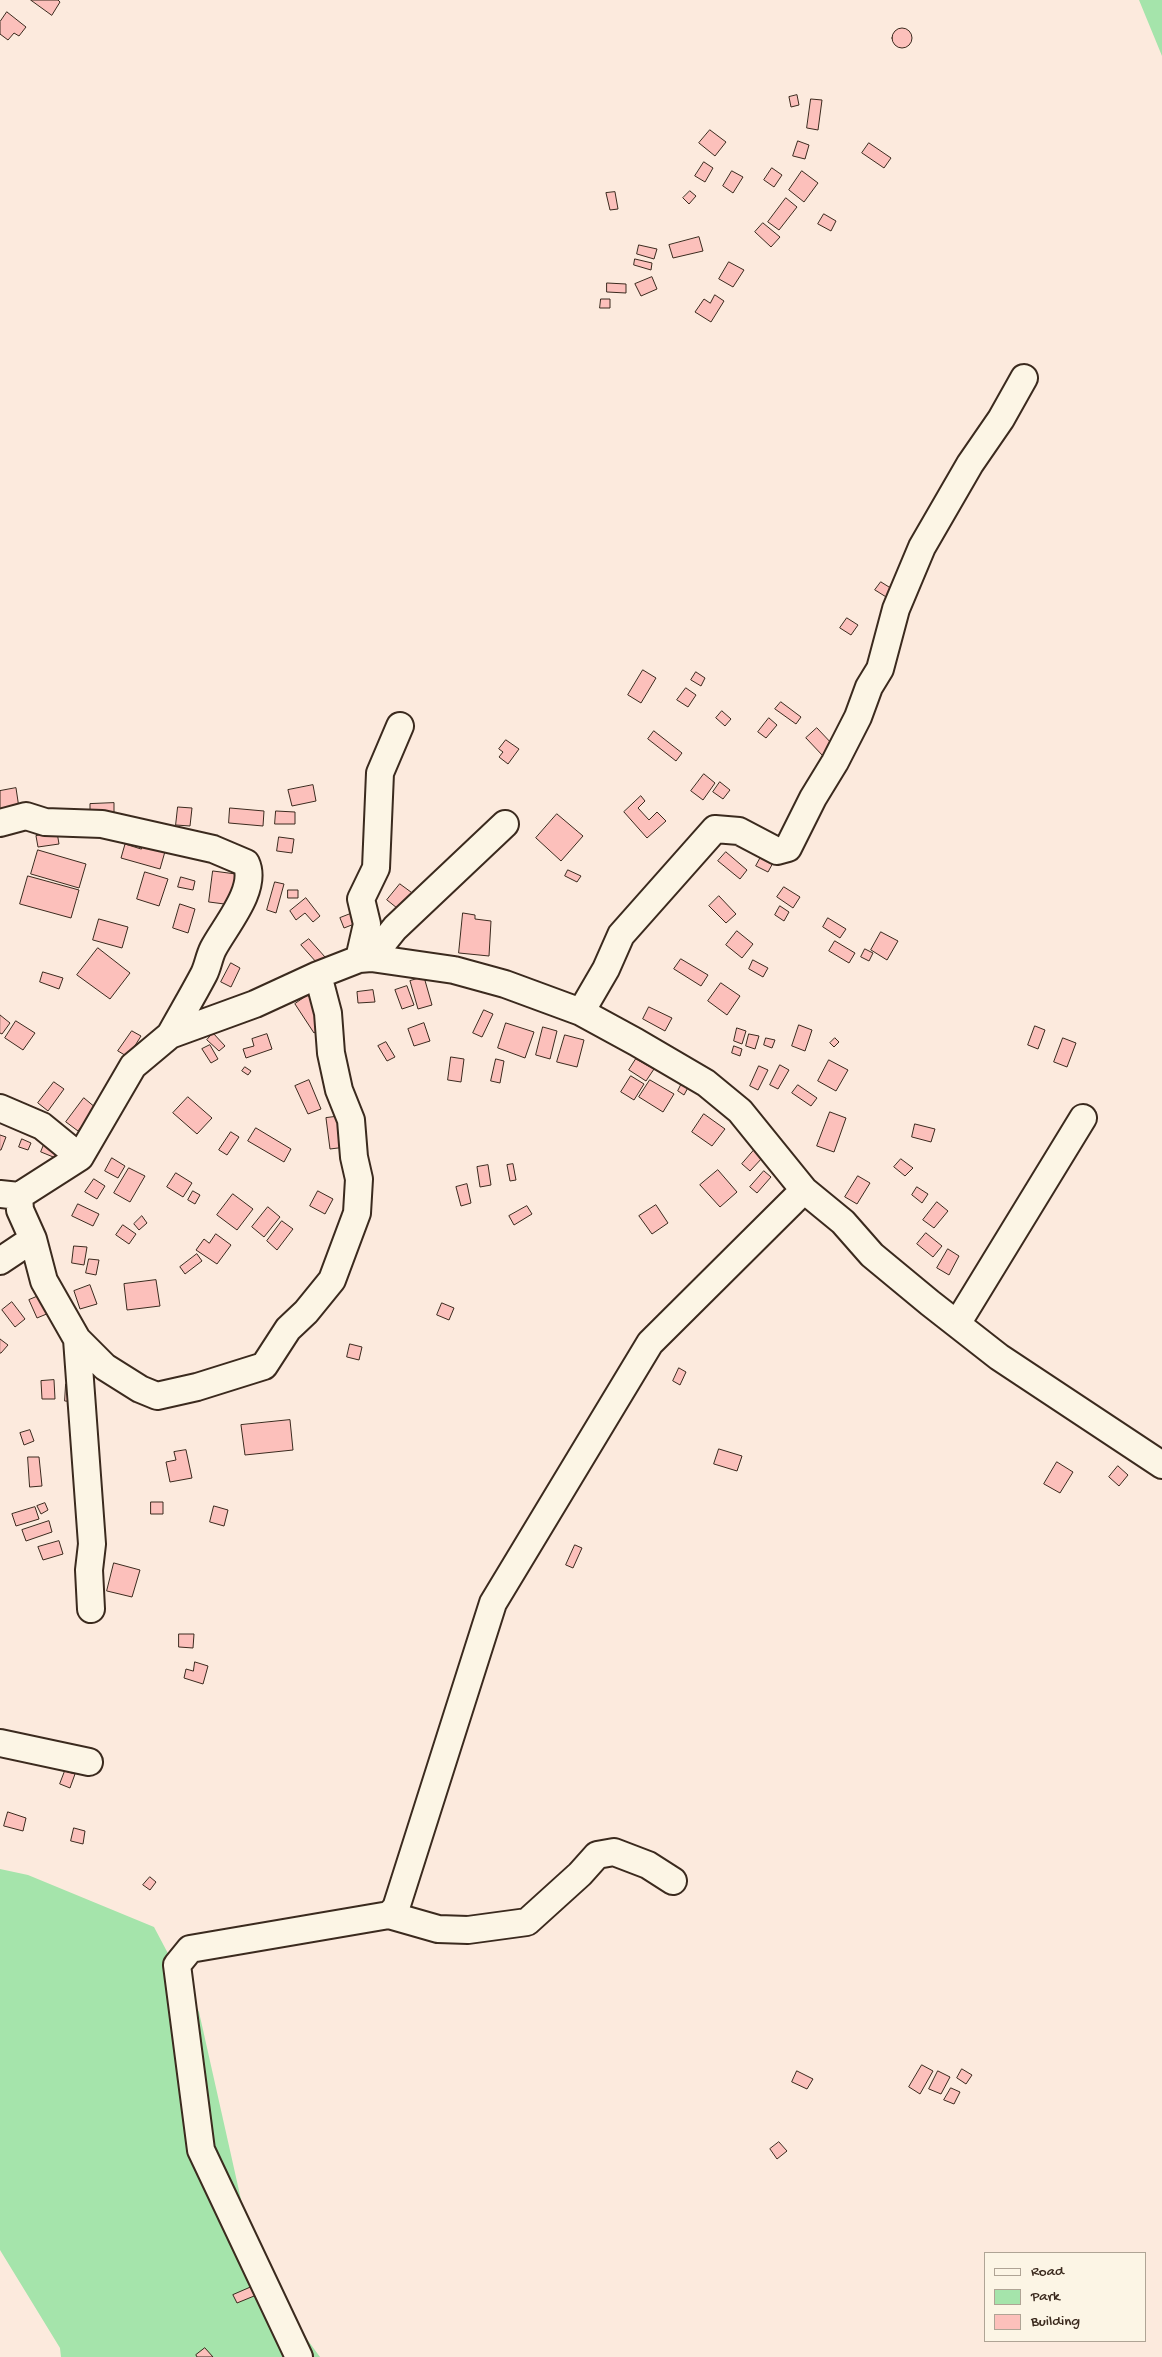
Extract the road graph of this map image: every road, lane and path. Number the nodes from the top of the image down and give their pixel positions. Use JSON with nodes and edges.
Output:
{"nodes":[{"id":1,"x":1024,"y":378,"type":"dead end"},
{"id":2,"x":400,"y":726,"type":"dead end"},
{"id":3,"x":0,"y":823,"type":"edge"},
{"id":4,"x":505,"y":824,"type":"dead end"},
{"id":5,"x":365,"y":958,"type":"junction"},
{"id":6,"x":318,"y":975,"type":"junction"},
{"id":7,"x":580,"y":1012,"type":"junction"},
{"id":8,"x":170,"y":1034,"type":"junction"},
{"id":9,"x":0,"y":1108,"type":"edge"},
{"id":10,"x":1083,"y":1118,"type":"dead end"},
{"id":11,"x":80,"y":1157,"type":"junction"},
{"id":12,"x":804,"y":1190,"type":"junction"},
{"id":13,"x":9,"y":1195,"type":"edge"},
{"id":14,"x":33,"y":1238,"type":"junction"},
{"id":15,"x":0,"y":1261,"type":"edge"},
{"id":16,"x":957,"y":1324,"type":"junction"},
{"id":17,"x":78,"y":1339,"type":"junction"},
{"id":18,"x":1162,"y":1465,"type":"edge"},
{"id":19,"x":91,"y":1609,"type":"dead end"},
{"id":20,"x":0,"y":1743,"type":"edge"},
{"id":21,"x":89,"y":1762,"type":"dead end"},
{"id":22,"x":673,"y":1881,"type":"dead end"},
{"id":23,"x":389,"y":1915,"type":"junction"},
{"id":24,"x":299,"y":2357,"type":"edge"}],
"edges":[{"from":1,"to":7,"type":"street"},
{"from":2,"to":5,"type":"street"},
{"from":3,"to":8,"type":"street"},
{"from":4,"to":5,"type":"street"},
{"from":5,"to":6,"type":"street"},
{"from":5,"to":7,"type":"street"},
{"from":6,"to":8,"type":"street"},
{"from":6,"to":17,"type":"street"},
{"from":7,"to":12,"type":"street"},
{"from":8,"to":11,"type":"street"},
{"from":9,"to":11,"type":"street"},
{"from":10,"to":16,"type":"street"},
{"from":11,"to":13,"type":"street"},
{"from":12,"to":16,"type":"street"},
{"from":12,"to":23,"type":"street"},
{"from":13,"to":14,"type":"street"},
{"from":14,"to":15,"type":"street"},
{"from":14,"to":17,"type":"street"},
{"from":16,"to":18,"type":"street"},
{"from":17,"to":19,"type":"street"},
{"from":20,"to":21,"type":"street"},
{"from":22,"to":23,"type":"street"},
{"from":23,"to":24,"type":"street"}]}
